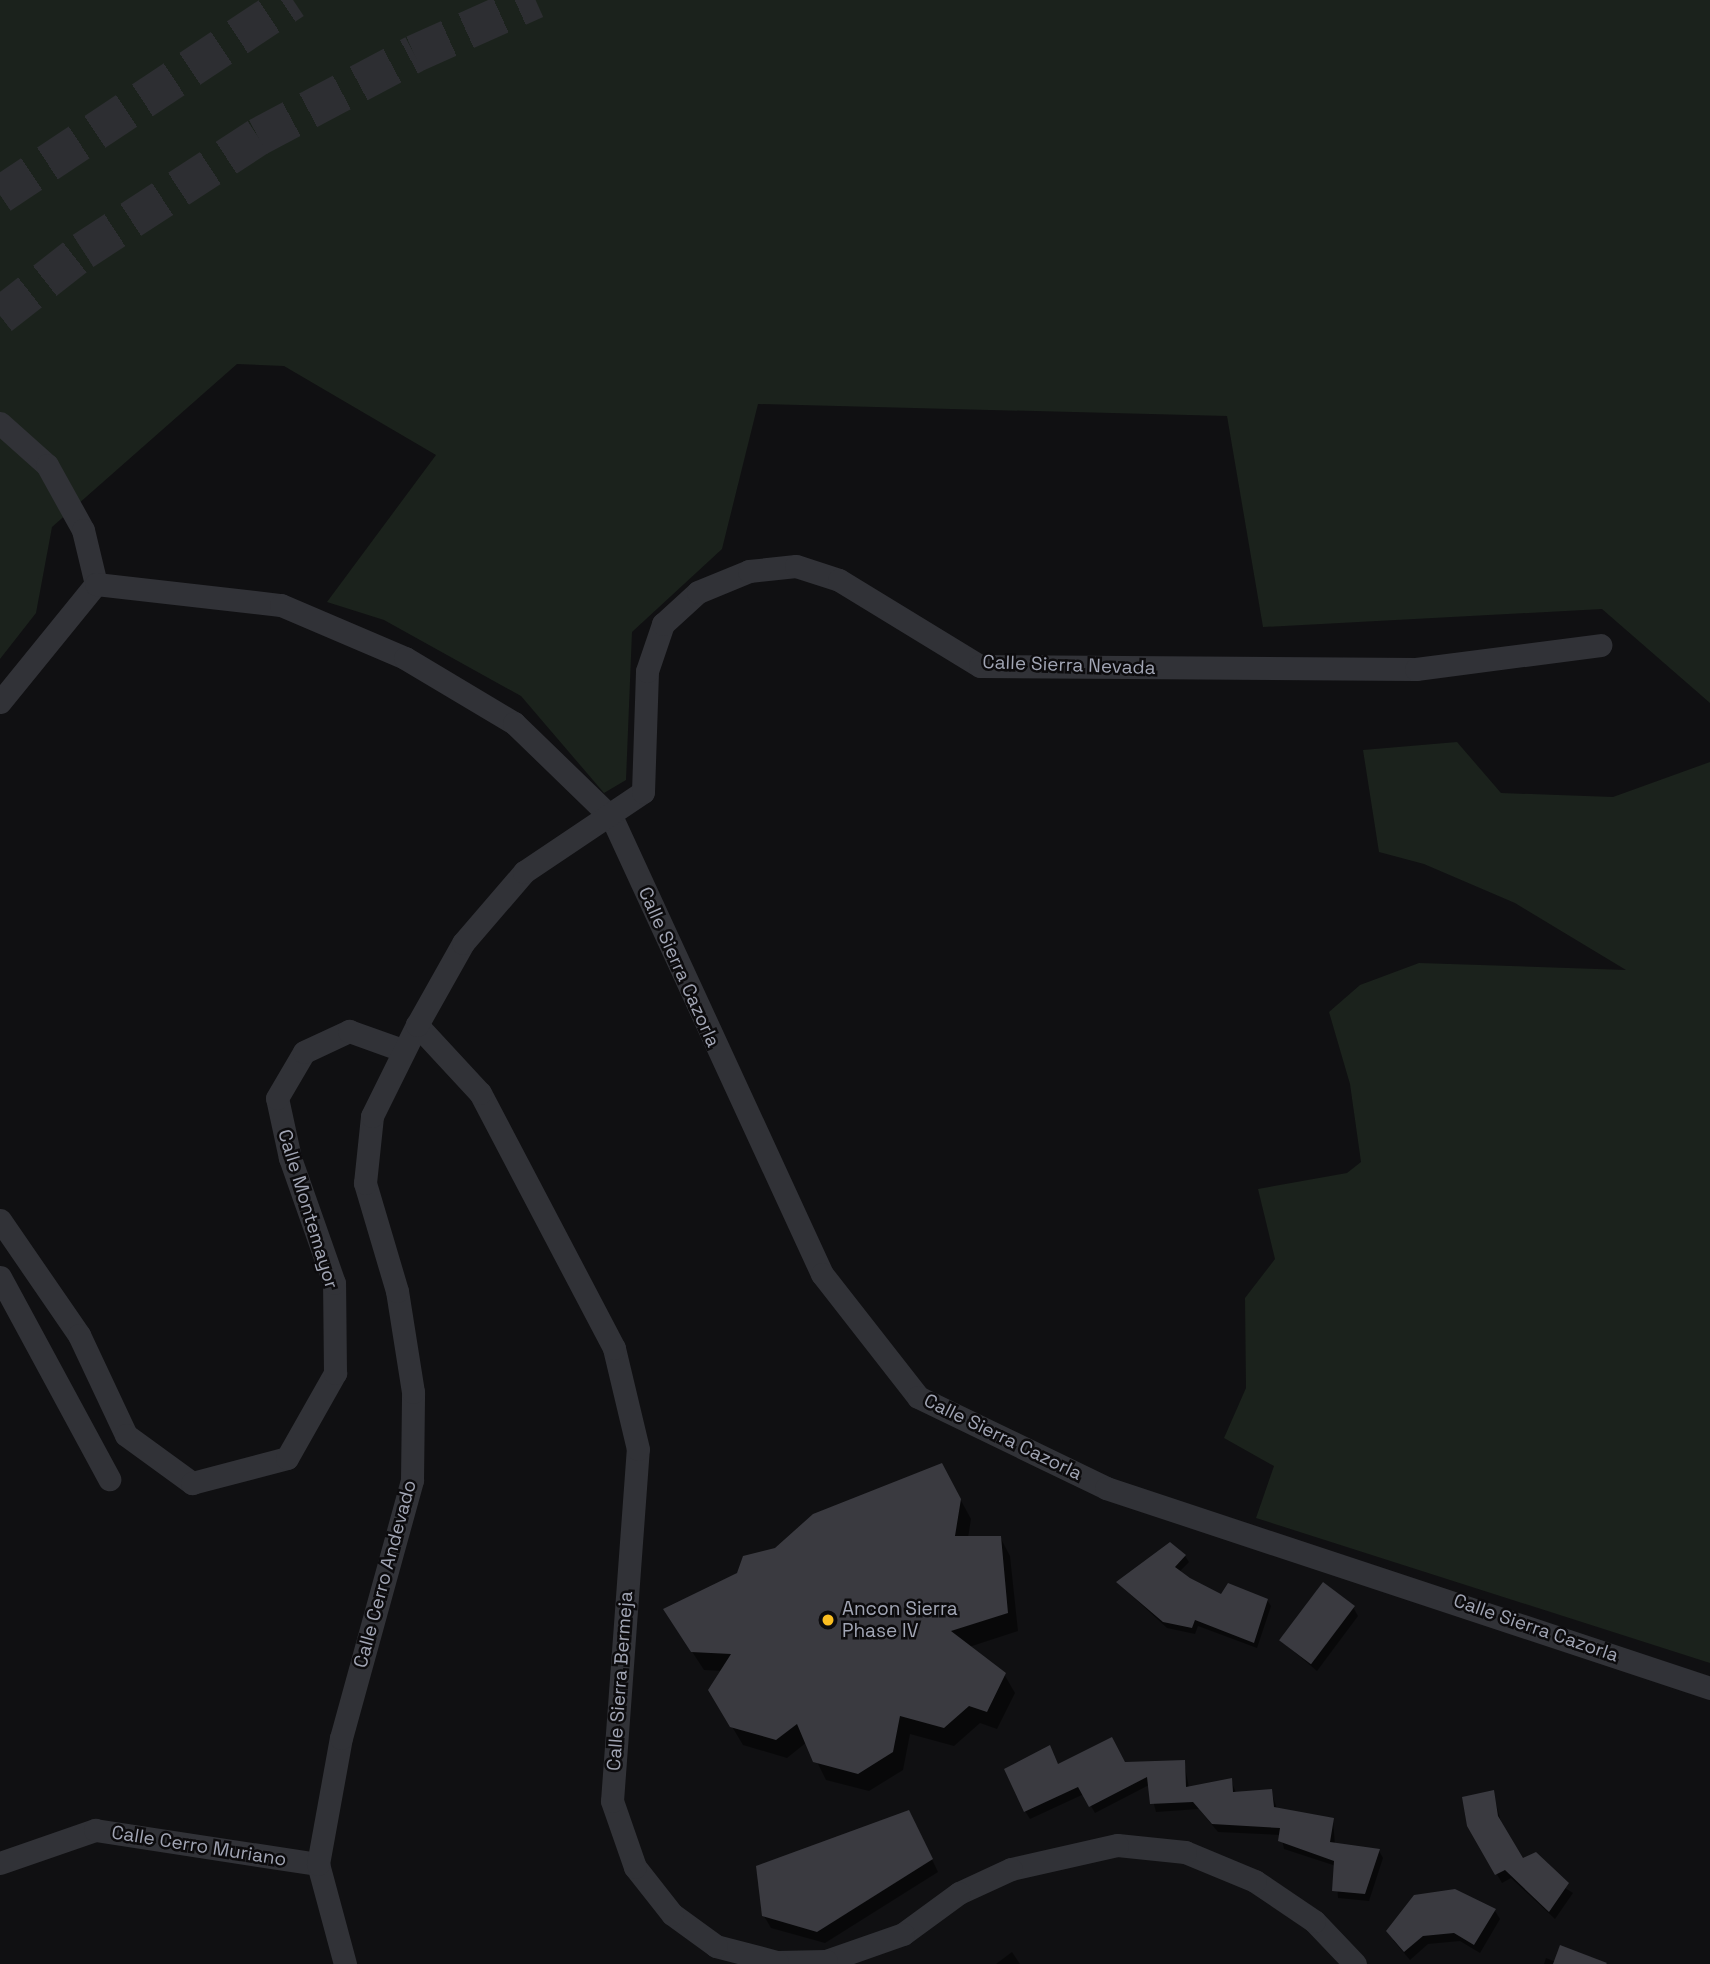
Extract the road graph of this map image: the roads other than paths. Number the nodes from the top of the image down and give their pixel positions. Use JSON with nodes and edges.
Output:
{"nodes":[{"id":1,"x":0,"y":423,"type":"edge"},
{"id":2,"x":96,"y":584,"type":"junction"},
{"id":3,"x":1600,"y":645,"type":"dead end"},
{"id":4,"x":0,"y":702,"type":"edge"},
{"id":5,"x":612,"y":818,"type":"junction"},
{"id":6,"x":417,"y":1025,"type":"junction"},
{"id":7,"x":402,"y":1049,"type":"junction"},
{"id":8,"x":0,"y":1220,"type":"edge"},
{"id":9,"x":0,"y":1276,"type":"edge"},
{"id":10,"x":109,"y":1479,"type":"dead end"},
{"id":11,"x":1710,"y":1688,"type":"edge"},
{"id":12,"x":0,"y":1863,"type":"edge"},
{"id":13,"x":318,"y":1864,"type":"junction"},
{"id":14,"x":345,"y":1964,"type":"edge"},
{"id":15,"x":1355,"y":1964,"type":"edge"}],
"edges":[{"from":1,"to":2,"type":"street"},
{"from":2,"to":4,"type":"street"},
{"from":2,"to":5,"type":"street"},
{"from":3,"to":5,"type":"street","name":"Calle Sierra Nevada"},
{"from":5,"to":6,"type":"street"},
{"from":5,"to":11,"type":"street","name":"Calle Sierra Cazorla"},
{"from":6,"to":7,"type":"street","name":"Calle Cerro Andevado"},
{"from":6,"to":15,"type":"street","name":"Calle Sierra Bermeja"},
{"from":7,"to":8,"type":"street","name":"Calle Montemayor"},
{"from":7,"to":13,"type":"street","name":"Calle Cerro Andevado"},
{"from":9,"to":10,"type":"street"},
{"from":12,"to":13,"type":"street","name":"Calle Cerro Muriano"},
{"from":13,"to":14,"type":"street","name":"Calle Cerro Andevado"}]}
